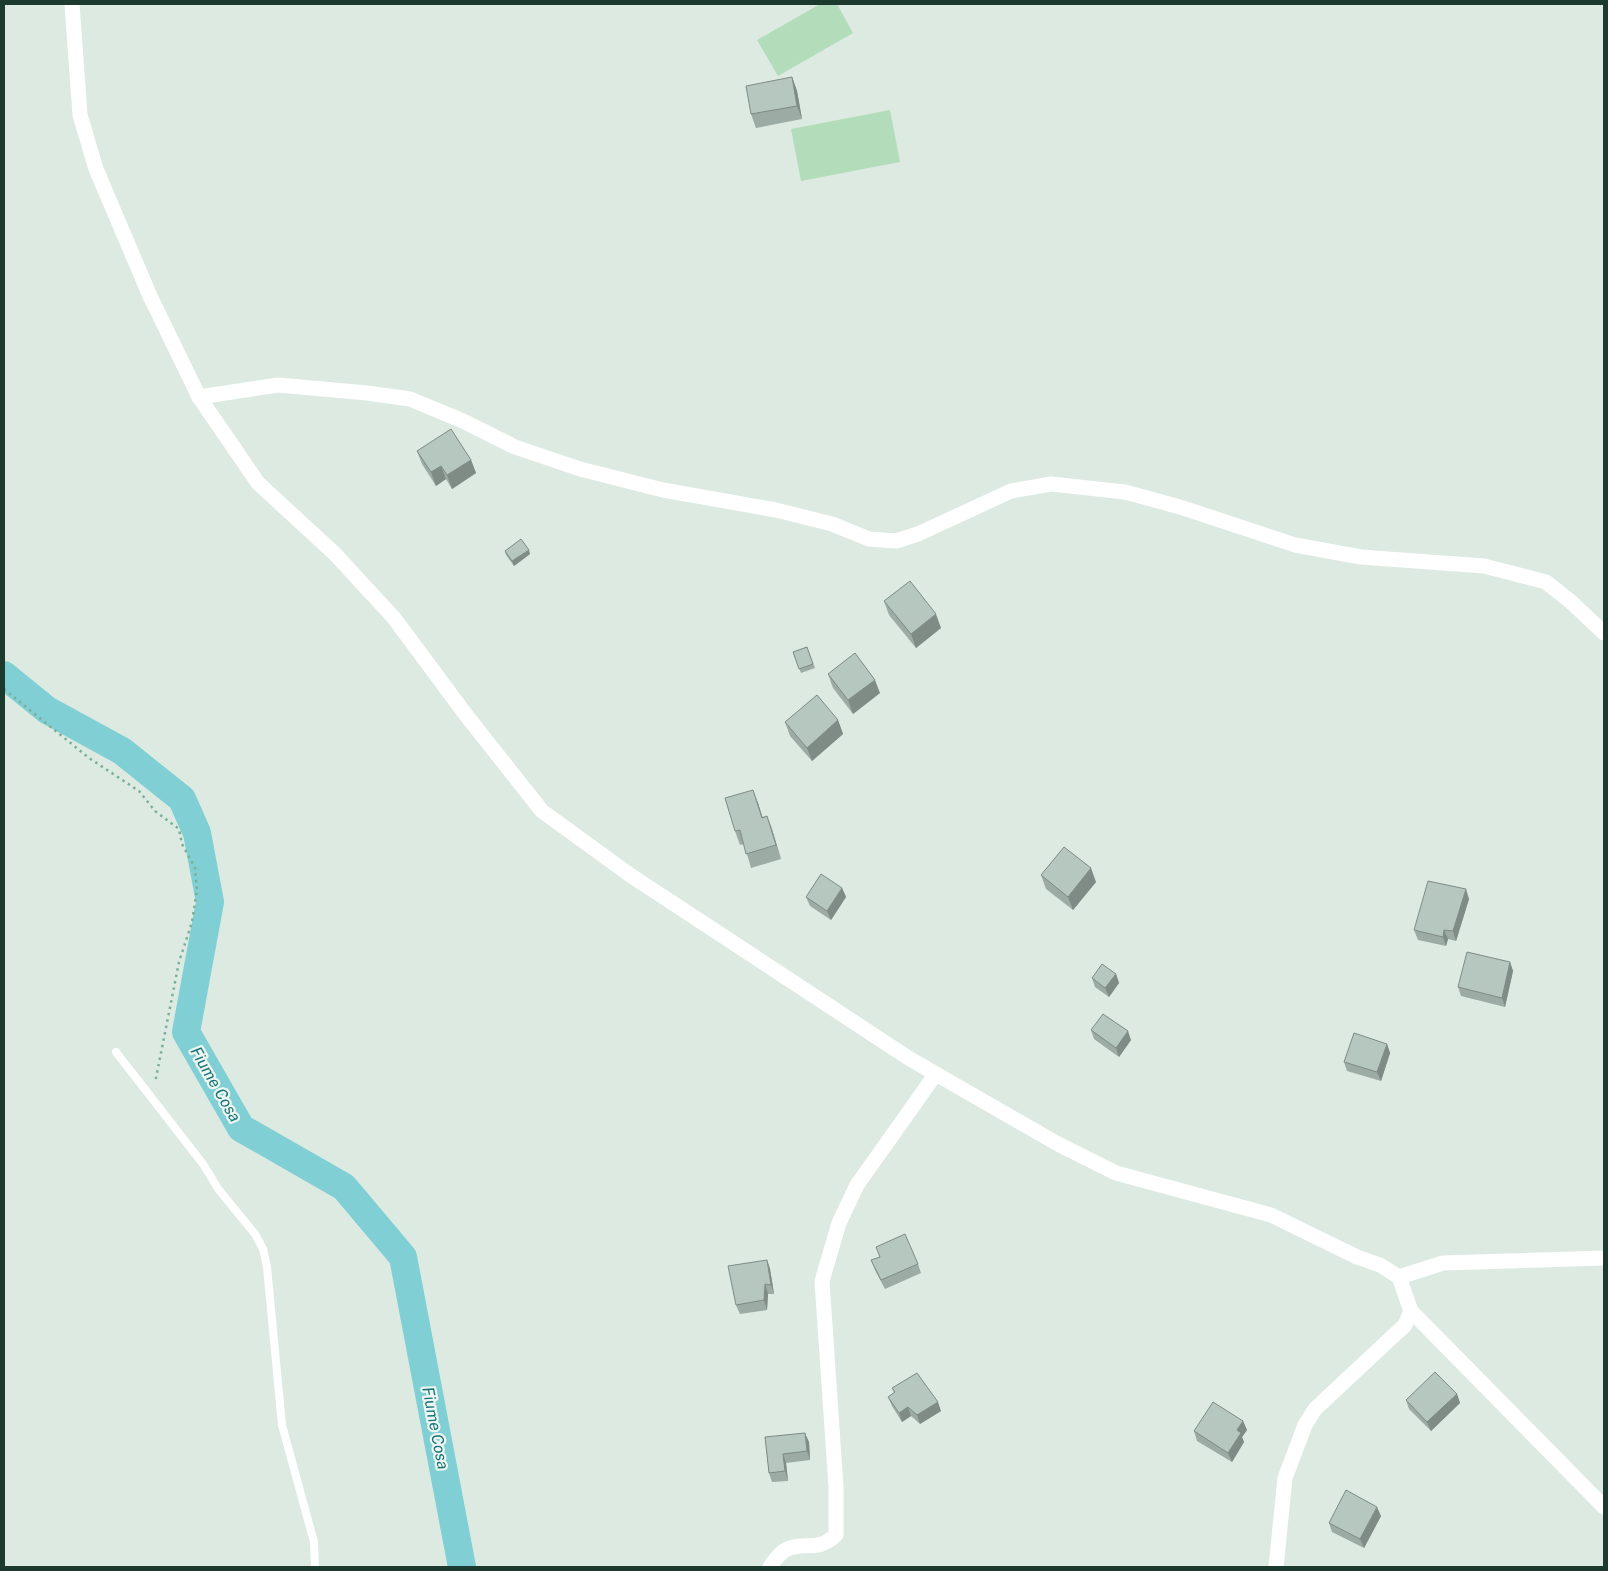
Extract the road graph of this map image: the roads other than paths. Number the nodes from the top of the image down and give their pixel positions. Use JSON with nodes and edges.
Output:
{"nodes":[{"id":1,"x":72,"y":4,"type":"edge"},
{"id":2,"x":199,"y":397,"type":"junction"},
{"id":3,"x":1604,"y":633,"type":"edge"},
{"id":4,"x":116,"y":1052,"type":"dead end"},
{"id":5,"x":935,"y":1075,"type":"junction"},
{"id":6,"x":1604,"y":1258,"type":"edge"},
{"id":7,"x":1399,"y":1277,"type":"junction"},
{"id":8,"x":1411,"y":1311,"type":"junction"},
{"id":9,"x":1604,"y":1507,"type":"edge"},
{"id":10,"x":316,"y":1567,"type":"edge"},
{"id":11,"x":770,"y":1567,"type":"edge"},
{"id":12,"x":1276,"y":1567,"type":"edge"}],
"edges":[{"from":1,"to":2,"type":"street"},
{"from":2,"to":3,"type":"street"},
{"from":2,"to":5,"type":"street"},
{"from":4,"to":10,"type":"lane"},
{"from":5,"to":7,"type":"street"},
{"from":5,"to":11,"type":"street"},
{"from":6,"to":7,"type":"street"},
{"from":7,"to":8,"type":"street"},
{"from":8,"to":9,"type":"street"},
{"from":8,"to":12,"type":"street"}]}
